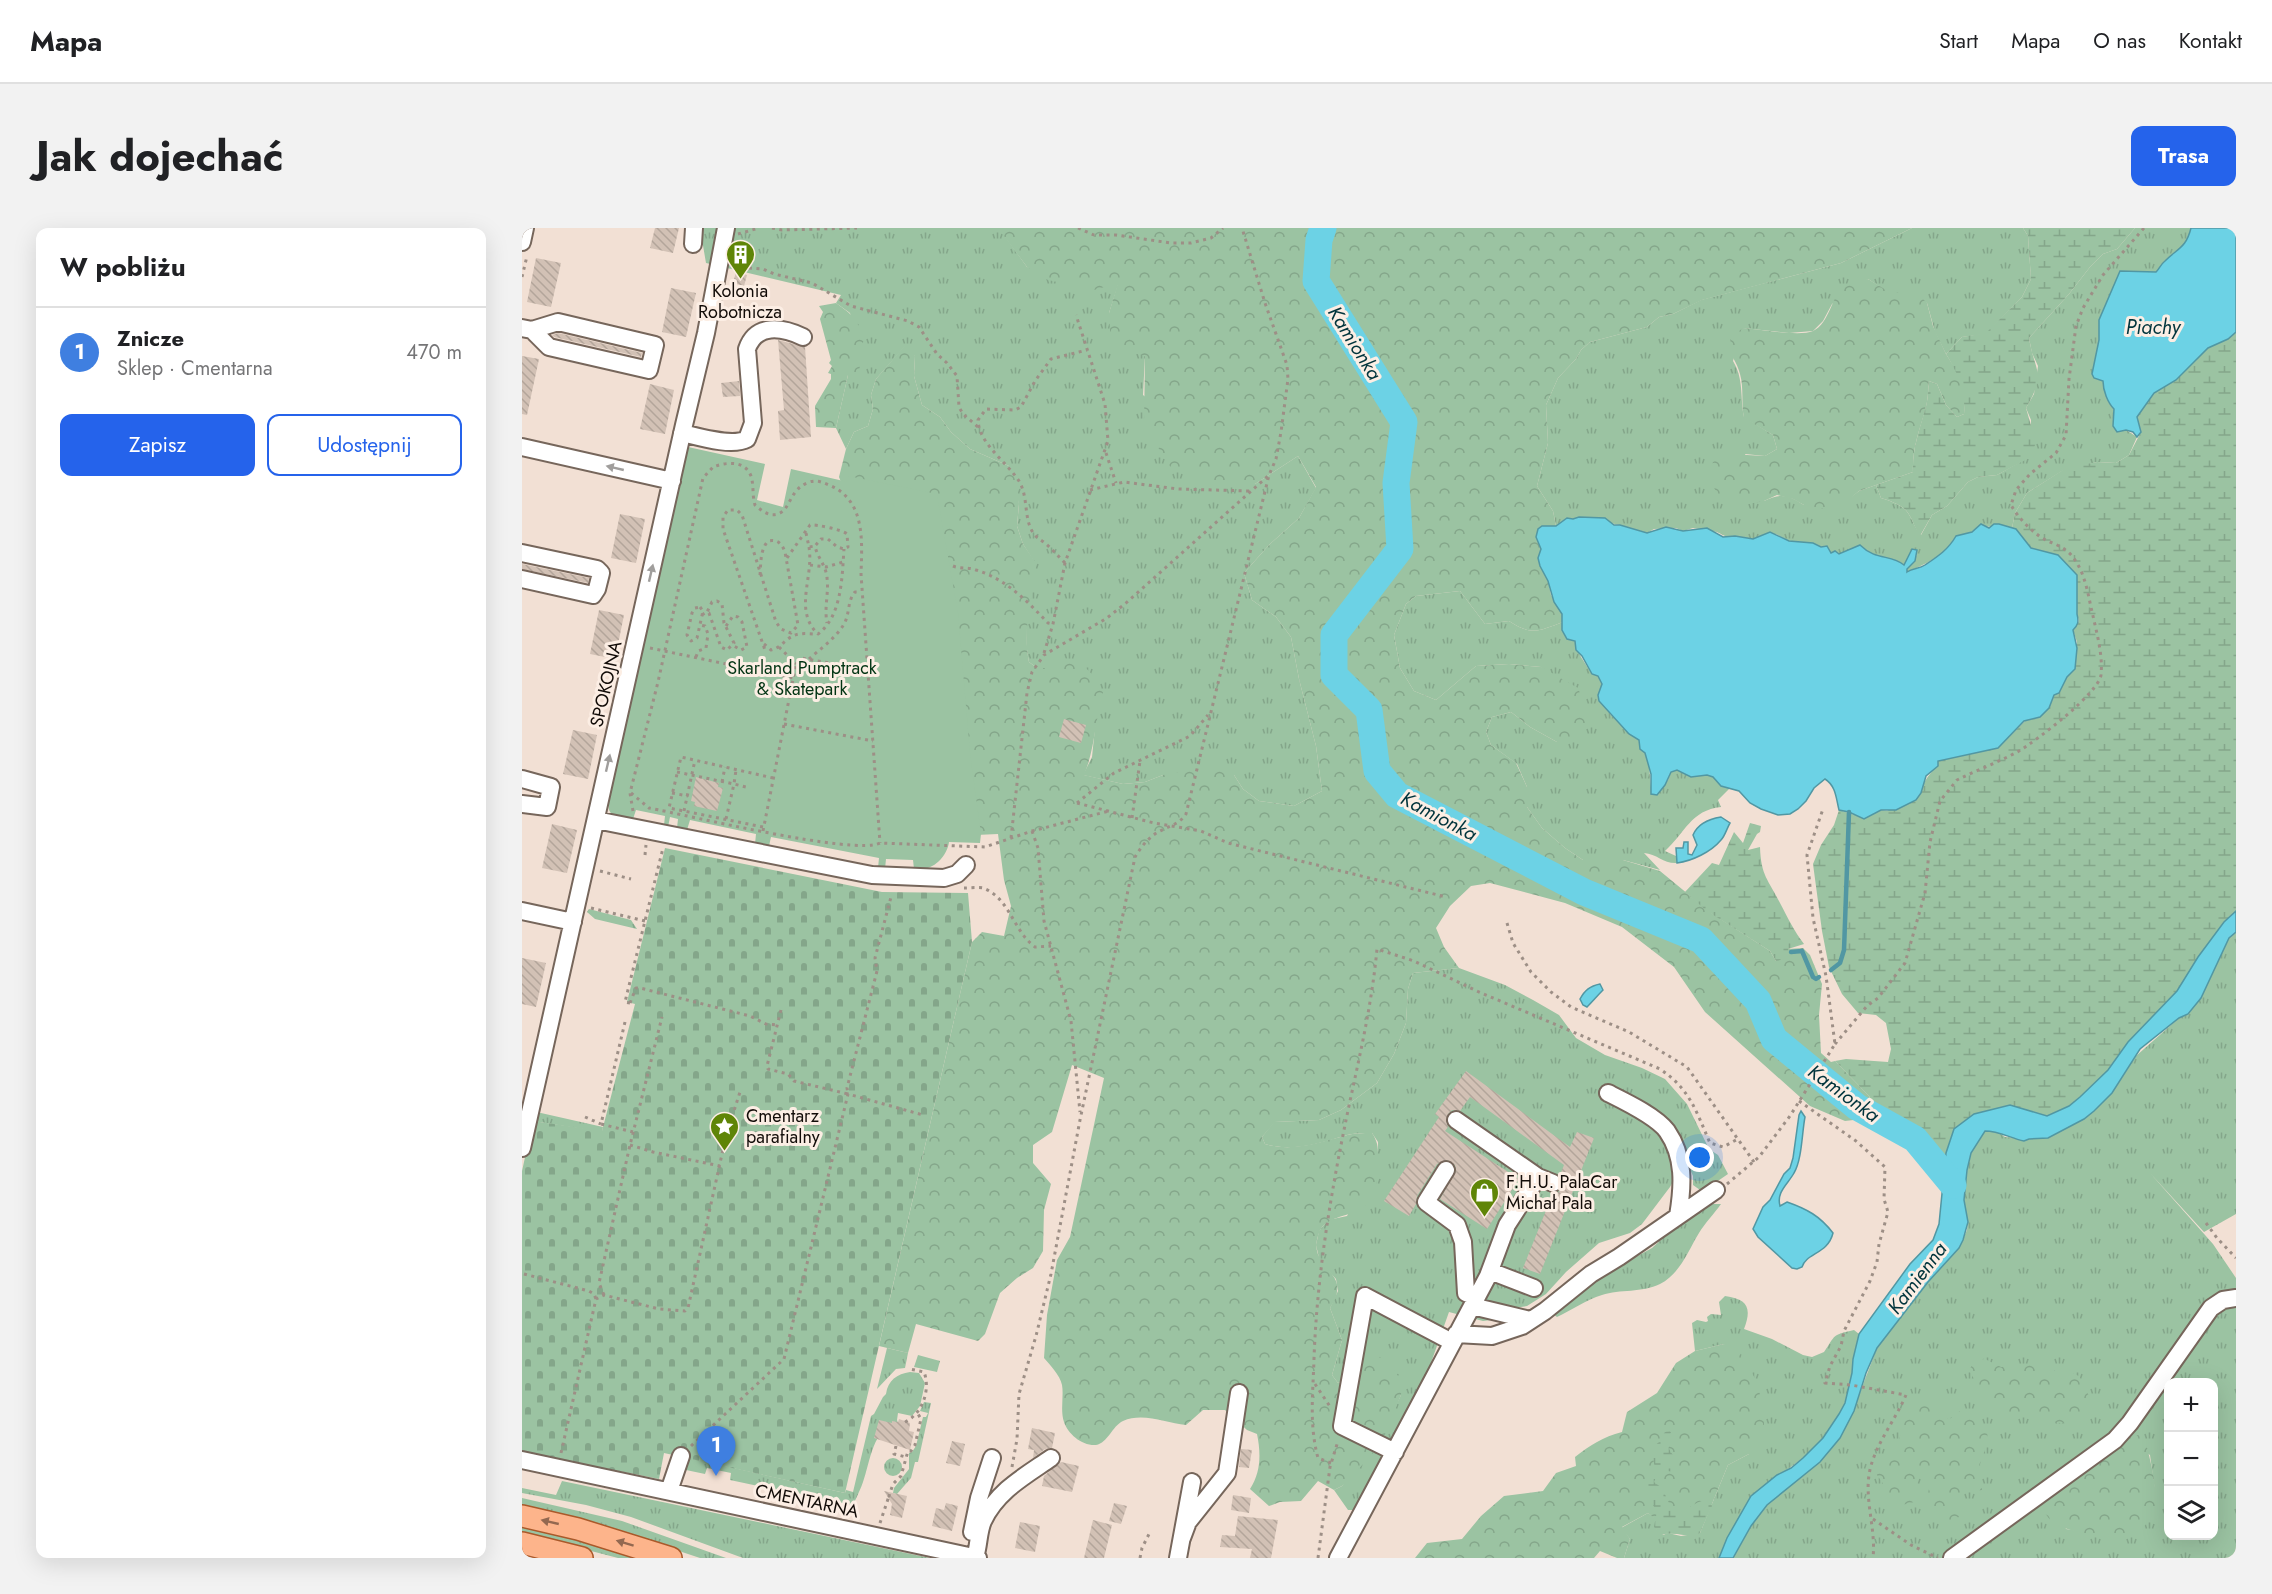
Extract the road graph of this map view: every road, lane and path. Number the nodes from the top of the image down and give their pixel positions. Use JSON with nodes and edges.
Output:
{"nodes":[{"id":1,"x":525,"y":228,"type":"edge"},
{"id":2,"x":726,"y":228,"type":"edge"},
{"id":3,"x":772,"y":228,"type":"edge"},
{"id":4,"x":857,"y":228,"type":"edge"},
{"id":5,"x":1078,"y":228,"type":"edge"},
{"id":6,"x":1223,"y":228,"type":"edge"},
{"id":7,"x":1242,"y":228,"type":"edge"},
{"id":8,"x":2144,"y":228,"type":"edge"},
{"id":9,"x":525,"y":247,"type":"edge"},
{"id":10,"x":749,"y":269,"type":"dead end"},
{"id":11,"x":522,"y":277,"type":"edge"},
{"id":12,"x":1076,"y":315,"type":"dead end"},
{"id":13,"x":527,"y":329,"type":"edge"},
{"id":14,"x":803,"y":337,"type":"dead end"},
{"id":15,"x":1087,"y":350,"type":"junction"},
{"id":16,"x":978,"y":427,"type":"junction"},
{"id":17,"x":682,"y":433,"type":"junction"},
{"id":18,"x":522,"y":447,"type":"edge"},
{"id":19,"x":1105,"y":452,"type":"junction"},
{"id":20,"x":1269,"y":475,"type":"junction"},
{"id":21,"x":672,"y":481,"type":"junction"},
{"id":22,"x":1116,"y":483,"type":"junction"},
{"id":23,"x":1090,"y":490,"type":"junction"},
{"id":24,"x":1252,"y":490,"type":"junction"},
{"id":25,"x":806,"y":533,"type":"junction"},
{"id":26,"x":816,"y":546,"type":"junction"},
{"id":27,"x":809,"y":547,"type":"junction"},
{"id":28,"x":844,"y":549,"type":"junction"},
{"id":29,"x":522,"y":553,"type":"edge"},
{"id":30,"x":786,"y":559,"type":"junction"},
{"id":31,"x":843,"y":562,"type":"junction"},
{"id":32,"x":1065,"y":563,"type":"junction"},
{"id":33,"x":809,"y":565,"type":"junction"},
{"id":34,"x":952,"y":566,"type":"dead end"},
{"id":35,"x":826,"y":567,"type":"junction"},
{"id":36,"x":760,"y":575,"type":"junction"},
{"id":37,"x":522,"y":579,"type":"edge"},
{"id":38,"x":862,"y":591,"type":"junction"},
{"id":39,"x":708,"y":612,"type":"junction"},
{"id":40,"x":702,"y":615,"type":"junction"},
{"id":41,"x":827,"y":622,"type":"junction"},
{"id":42,"x":1053,"y":624,"type":"junction"},
{"id":43,"x":700,"y":625,"type":"junction"},
{"id":44,"x":726,"y":626,"type":"junction"},
{"id":45,"x":717,"y":634,"type":"junction"},
{"id":46,"x":818,"y":634,"type":"junction"},
{"id":47,"x":708,"y":640,"type":"junction"},
{"id":48,"x":764,"y":644,"type":"junction"},
{"id":49,"x":645,"y":646,"type":"dead end"},
{"id":50,"x":734,"y":646,"type":"junction"},
{"id":51,"x":779,"y":647,"type":"junction"},
{"id":52,"x":665,"y":651,"type":"junction"},
{"id":53,"x":766,"y":653,"type":"dead end"},
{"id":54,"x":1044,"y":654,"type":"junction"},
{"id":55,"x":696,"y":657,"type":"junction"},
{"id":56,"x":809,"y":659,"type":"junction"},
{"id":57,"x":796,"y":664,"type":"junction"},
{"id":58,"x":868,"y":670,"type":"junction"},
{"id":59,"x":793,"y":678,"type":"junction"},
{"id":60,"x":1210,"y":713,"type":"junction"},
{"id":61,"x":783,"y":724,"type":"junction"},
{"id":62,"x":874,"y":741,"type":"junction"},
{"id":63,"x":695,"y":760,"type":"junction"},
{"id":64,"x":1140,"y":761,"type":"junction"},
{"id":65,"x":725,"y":767,"type":"junction"},
{"id":66,"x":736,"y":770,"type":"junction"},
{"id":67,"x":677,"y":772,"type":"junction"},
{"id":68,"x":692,"y":775,"type":"junction"},
{"id":69,"x":773,"y":778,"type":"junction"},
{"id":70,"x":522,"y":779,"type":"edge"},
{"id":71,"x":722,"y":782,"type":"junction"},
{"id":72,"x":734,"y":784,"type":"junction"},
{"id":73,"x":746,"y":787,"type":"dead end"},
{"id":74,"x":630,"y":793,"type":"junction"},
{"id":75,"x":672,"y":793,"type":"junction"},
{"id":76,"x":688,"y":796,"type":"junction"},
{"id":77,"x":522,"y":804,"type":"edge"},
{"id":78,"x":1823,"y":809,"type":"dead end"},
{"id":79,"x":684,"y":811,"type":"junction"},
{"id":80,"x":1109,"y":811,"type":"junction"},
{"id":81,"x":632,"y":818,"type":"dead end"},
{"id":82,"x":1132,"y":818,"type":"junction"},
{"id":83,"x":726,"y":819,"type":"junction"},
{"id":84,"x":596,"y":820,"type":"junction"},
{"id":85,"x":1170,"y":826,"type":"junction"},
{"id":86,"x":763,"y":829,"type":"junction"},
{"id":87,"x":1032,"y":831,"type":"junction"},
{"id":88,"x":1011,"y":838,"type":"junction"},
{"id":89,"x":644,"y":840,"type":"dead end"},
{"id":90,"x":880,"y":843,"type":"junction"},
{"id":91,"x":666,"y":845,"type":"dead end"},
{"id":92,"x":645,"y":855,"type":"dead end"},
{"id":93,"x":966,"y":865,"type":"dead end"},
{"id":94,"x":596,"y":870,"type":"dead end"},
{"id":95,"x":632,"y":879,"type":"dead end"},
{"id":96,"x":959,"y":888,"type":"dead end"},
{"id":97,"x":891,"y":897,"type":"dead end"},
{"id":98,"x":1446,"y":897,"type":"dead end"},
{"id":99,"x":588,"y":906,"type":"dead end"},
{"id":100,"x":522,"y":911,"type":"edge"},
{"id":101,"x":645,"y":921,"type":"junction"},
{"id":102,"x":573,"y":922,"type":"junction"},
{"id":103,"x":1508,"y":923,"type":"dead end"},
{"id":104,"x":1051,"y":946,"type":"junction"},
{"id":105,"x":781,"y":1010,"type":"dead end"},
{"id":106,"x":662,"y":1017,"type":"dead end"},
{"id":107,"x":625,"y":1022,"type":"dead end"},
{"id":108,"x":777,"y":1025,"type":"junction"},
{"id":109,"x":1834,"y":1044,"type":"junction"},
{"id":110,"x":740,"y":1092,"type":"dead end"},
{"id":111,"x":1608,"y":1093,"type":"dead end"},
{"id":112,"x":848,"y":1094,"type":"junction"},
{"id":113,"x":1799,"y":1101,"type":"junction"},
{"id":114,"x":923,"y":1115,"type":"dead end"},
{"id":115,"x":585,"y":1117,"type":"dead end"},
{"id":116,"x":1080,"y":1120,"type":"junction"},
{"id":117,"x":1456,"y":1120,"type":"dead end"},
{"id":118,"x":601,"y":1124,"type":"junction"},
{"id":119,"x":633,"y":1132,"type":"junction"},
{"id":120,"x":1738,"y":1139,"type":"junction"},
{"id":121,"x":630,"y":1145,"type":"junction"},
{"id":122,"x":522,"y":1148,"type":"edge"},
{"id":123,"x":1754,"y":1162,"type":"junction"},
{"id":124,"x":720,"y":1166,"type":"junction"},
{"id":125,"x":1446,"y":1170,"type":"dead end"},
{"id":126,"x":1721,"y":1187,"type":"joint"},
{"id":127,"x":1678,"y":1216,"type":"junction"},
{"id":128,"x":2206,"y":1223,"type":"dead end"},
{"id":129,"x":2236,"y":1258,"type":"edge"},
{"id":130,"x":1490,"y":1271,"type":"junction"},
{"id":131,"x":524,"y":1274,"type":"dead end"},
{"id":132,"x":1534,"y":1288,"type":"dead end"},
{"id":133,"x":600,"y":1289,"type":"junction"},
{"id":134,"x":594,"y":1294,"type":"junction"},
{"id":135,"x":604,"y":1295,"type":"junction"},
{"id":136,"x":2236,"y":1298,"type":"edge"},
{"id":137,"x":597,"y":1299,"type":"junction"},
{"id":138,"x":1474,"y":1301,"type":"junction"},
{"id":139,"x":1530,"y":1320,"type":"junction"},
{"id":140,"x":1454,"y":1338,"type":"junction"},
{"id":141,"x":910,"y":1369,"type":"dead end"},
{"id":142,"x":1314,"y":1382,"type":"junction"},
{"id":143,"x":1239,"y":1393,"type":"dead end"},
{"id":144,"x":918,"y":1414,"type":"junction"},
{"id":145,"x":905,"y":1422,"type":"dead end"},
{"id":146,"x":1342,"y":1426,"type":"junction"},
{"id":147,"x":896,"y":1446,"type":"dead end"},
{"id":148,"x":1395,"y":1452,"type":"junction"},
{"id":149,"x":681,"y":1456,"type":"joint"},
{"id":150,"x":906,"y":1456,"type":"junction"},
{"id":151,"x":992,"y":1458,"type":"dead end"},
{"id":152,"x":1051,"y":1458,"type":"dead end"},
{"id":153,"x":522,"y":1460,"type":"edge"},
{"id":154,"x":561,"y":1460,"type":"dead end"},
{"id":155,"x":1331,"y":1463,"type":"junction"},
{"id":156,"x":1192,"y":1482,"type":"dead end"},
{"id":157,"x":1007,"y":1488,"type":"junction"},
{"id":158,"x":669,"y":1491,"type":"junction"},
{"id":159,"x":522,"y":1516,"type":"edge"},
{"id":160,"x":1872,"y":1518,"type":"junction"},
{"id":161,"x":879,"y":1528,"type":"dead end"},
{"id":162,"x":1149,"y":1534,"type":"dead end"},
{"id":163,"x":1182,"y":1538,"type":"junction"},
{"id":164,"x":522,"y":1543,"type":"edge"},
{"id":165,"x":582,"y":1558,"type":"edge"},
{"id":166,"x":671,"y":1558,"type":"edge"},
{"id":167,"x":976,"y":1558,"type":"edge"},
{"id":168,"x":1140,"y":1558,"type":"edge"},
{"id":169,"x":1178,"y":1558,"type":"edge"},
{"id":170,"x":1318,"y":1558,"type":"edge"},
{"id":171,"x":1338,"y":1558,"type":"edge"},
{"id":172,"x":1874,"y":1558,"type":"edge"},
{"id":173,"x":1938,"y":1558,"type":"edge"},
{"id":174,"x":1952,"y":1558,"type":"edge"}],
"edges":[{"from":1,"to":9,"type":"street"},
{"from":2,"to":17,"type":"street","name":"SPOKOJNA"},
{"from":3,"to":4,"type":"path"},
{"from":5,"to":6,"type":"path"},
{"from":7,"to":20,"type":"path"},
{"from":8,"to":109,"type":"path"},
{"from":9,"to":11,"type":"path"},
{"from":10,"to":16,"type":"path"},
{"from":12,"to":15,"type":"path"},
{"from":13,"to":13,"type":"street"},
{"from":14,"to":17,"type":"street"},
{"from":15,"to":16,"type":"path"},
{"from":15,"to":19,"type":"path"},
{"from":16,"to":32,"type":"path"},
{"from":17,"to":21,"type":"street","name":"SPOKOJNA"},
{"from":21,"to":18,"type":"street","one_way":true},
{"from":19,"to":22,"type":"path"},
{"from":19,"to":23,"type":"path"},
{"from":20,"to":24,"type":"path"},
{"from":20,"to":60,"type":"path"},
{"from":84,"to":21,"type":"street","name":"SPOKOJNA","one_way":true},
{"from":22,"to":23,"type":"path"},
{"from":22,"to":24,"type":"path"},
{"from":23,"to":32,"type":"path"},
{"from":24,"to":54,"type":"path"},
{"from":25,"to":27,"type":"path"},
{"from":25,"to":28,"type":"path"},
{"from":25,"to":30,"type":"path"},
{"from":26,"to":27,"type":"path"},
{"from":26,"to":28,"type":"path"},
{"from":26,"to":35,"type":"path"},
{"from":27,"to":33,"type":"path"},
{"from":28,"to":31,"type":"path"},
{"from":29,"to":37,"type":"street"},
{"from":30,"to":36,"type":"path"},
{"from":30,"to":36,"type":"path"},
{"from":31,"to":35,"type":"path"},
{"from":31,"to":41,"type":"path"},
{"from":32,"to":42,"type":"path"},
{"from":33,"to":35,"type":"path"},
{"from":33,"to":46,"type":"path"},
{"from":34,"to":42,"type":"path"},
{"from":35,"to":41,"type":"path"},
{"from":36,"to":48,"type":"path"},
{"from":38,"to":52,"type":"path"},
{"from":38,"to":56,"type":"path"},
{"from":38,"to":58,"type":"path"},
{"from":39,"to":40,"type":"path"},
{"from":39,"to":44,"type":"path"},
{"from":39,"to":45,"type":"path"},
{"from":40,"to":43,"type":"path"},
{"from":40,"to":43,"type":"path"},
{"from":41,"to":46,"type":"path"},
{"from":42,"to":54,"type":"path"},
{"from":43,"to":47,"type":"path"},
{"from":44,"to":50,"type":"path"},
{"from":44,"to":50,"type":"path"},
{"from":45,"to":47,"type":"path"},
{"from":45,"to":50,"type":"path"},
{"from":46,"to":51,"type":"path"},
{"from":47,"to":55,"type":"path"},
{"from":48,"to":51,"type":"path"},
{"from":48,"to":53,"type":"path"},
{"from":49,"to":52,"type":"path"},
{"from":51,"to":57,"type":"path"},
{"from":52,"to":55,"type":"path"},
{"from":52,"to":74,"type":"path"},
{"from":54,"to":88,"type":"path"},
{"from":55,"to":59,"type":"path"},
{"from":56,"to":57,"type":"path"},
{"from":56,"to":58,"type":"path"},
{"from":57,"to":59,"type":"path"},
{"from":58,"to":62,"type":"path"},
{"from":59,"to":61,"type":"path"},
{"from":60,"to":64,"type":"path"},
{"from":60,"to":85,"type":"path"},
{"from":61,"to":62,"type":"path"},
{"from":61,"to":69,"type":"path"},
{"from":62,"to":90,"type":"path"},
{"from":63,"to":65,"type":"path"},
{"from":63,"to":67,"type":"path"},
{"from":63,"to":68,"type":"path"},
{"from":64,"to":80,"type":"path"},
{"from":64,"to":82,"type":"path"},
{"from":65,"to":66,"type":"path"},
{"from":65,"to":71,"type":"path"},
{"from":66,"to":69,"type":"path"},
{"from":66,"to":72,"type":"path"},
{"from":67,"to":68,"type":"path"},
{"from":67,"to":75,"type":"path"},
{"from":68,"to":71,"type":"path"},
{"from":68,"to":76,"type":"path"},
{"from":69,"to":86,"type":"path"},
{"from":70,"to":77,"type":"street"},
{"from":71,"to":72,"type":"path"},
{"from":72,"to":73,"type":"path"},
{"from":72,"to":83,"type":"path"},
{"from":74,"to":81,"type":"path"},
{"from":74,"to":86,"type":"path"},
{"from":75,"to":76,"type":"path"},
{"from":75,"to":79,"type":"path"},
{"from":76,"to":79,"type":"path"},
{"from":78,"to":109,"type":"path"},
{"from":79,"to":83,"type":"path"},
{"from":80,"to":82,"type":"path"},
{"from":80,"to":87,"type":"path"},
{"from":82,"to":85,"type":"path"},
{"from":83,"to":86,"type":"path"},
{"from":84,"to":93,"type":"street"},
{"from":84,"to":102,"type":"street","name":"SPOKOJNA"},
{"from":85,"to":98,"type":"path"},
{"from":85,"to":116,"type":"path"},
{"from":86,"to":90,"type":"path"},
{"from":87,"to":88,"type":"path"},
{"from":87,"to":104,"type":"path"},
{"from":88,"to":90,"type":"path"},
{"from":89,"to":92,"type":"path"},
{"from":91,"to":101,"type":"path"},
{"from":94,"to":95,"type":"path"},
{"from":96,"to":104,"type":"path"},
{"from":97,"to":112,"type":"path"},
{"from":99,"to":101,"type":"path"},
{"from":100,"to":102,"type":"street"},
{"from":101,"to":108,"type":"path"},
{"from":102,"to":122,"type":"street","name":"SPOKOJNA"},
{"from":103,"to":120,"type":"path"},
{"from":104,"to":116,"type":"path"},
{"from":105,"to":108,"type":"path"},
{"from":106,"to":119,"type":"path"},
{"from":107,"to":118,"type":"path"},
{"from":108,"to":112,"type":"path"},
{"from":109,"to":113,"type":"path"},
{"from":110,"to":124,"type":"path"},
{"from":111,"to":127,"type":"street"},
{"from":112,"to":114,"type":"path"},
{"from":112,"to":149,"type":"path"},
{"from":113,"to":123,"type":"path"},
{"from":113,"to":160,"type":"path"},
{"from":115,"to":118,"type":"path"},
{"from":116,"to":157,"type":"path"},
{"from":117,"to":130,"type":"street"},
{"from":118,"to":119,"type":"path"},
{"from":119,"to":121,"type":"path"},
{"from":120,"to":123,"type":"path"},
{"from":120,"to":142,"type":"path"},
{"from":121,"to":124,"type":"path"},
{"from":121,"to":133,"type":"path"},
{"from":123,"to":126,"type":"path"},
{"from":124,"to":135,"type":"path"},
{"from":125,"to":138,"type":"street"},
{"from":126,"to":127,"type":"street"},
{"from":127,"to":139,"type":"street"},
{"from":128,"to":129,"type":"path"},
{"from":130,"to":132,"type":"street"},
{"from":130,"to":138,"type":"street"},
{"from":131,"to":134,"type":"path"},
{"from":133,"to":134,"type":"path"},
{"from":133,"to":135,"type":"path"},
{"from":134,"to":137,"type":"path"},
{"from":135,"to":137,"type":"path"},
{"from":136,"to":174,"type":"street"},
{"from":137,"to":154,"type":"path"},
{"from":138,"to":139,"type":"street"},
{"from":138,"to":140,"type":"street"},
{"from":139,"to":140,"type":"street"},
{"from":140,"to":146,"type":"street"},
{"from":140,"to":148,"type":"street"},
{"from":141,"to":144,"type":"path"},
{"from":142,"to":146,"type":"path"},
{"from":142,"to":155,"type":"path"},
{"from":143,"to":163,"type":"street"},
{"from":144,"to":145,"type":"path"},
{"from":144,"to":150,"type":"path"},
{"from":146,"to":148,"type":"street"},
{"from":146,"to":155,"type":"path"},
{"from":147,"to":150,"type":"path"},
{"from":148,"to":171,"type":"street"},
{"from":149,"to":158,"type":"street"},
{"from":150,"to":161,"type":"path"},
{"from":151,"to":167,"type":"street"},
{"from":152,"to":157,"type":"street"},
{"from":153,"to":158,"type":"street","name":"CMENTARNA"},
{"from":155,"to":170,"type":"path"},
{"from":156,"to":163,"type":"street"},
{"from":157,"to":167,"type":"street"},
{"from":158,"to":167,"type":"street","name":"CMENTARNA"},
{"from":166,"to":159,"type":"main road","one_way":true},
{"from":160,"to":172,"type":"path"},
{"from":160,"to":173,"type":"path"},
{"from":162,"to":168,"type":"path"},
{"from":163,"to":169,"type":"street"},
{"from":164,"to":165,"type":"main road"}]}
